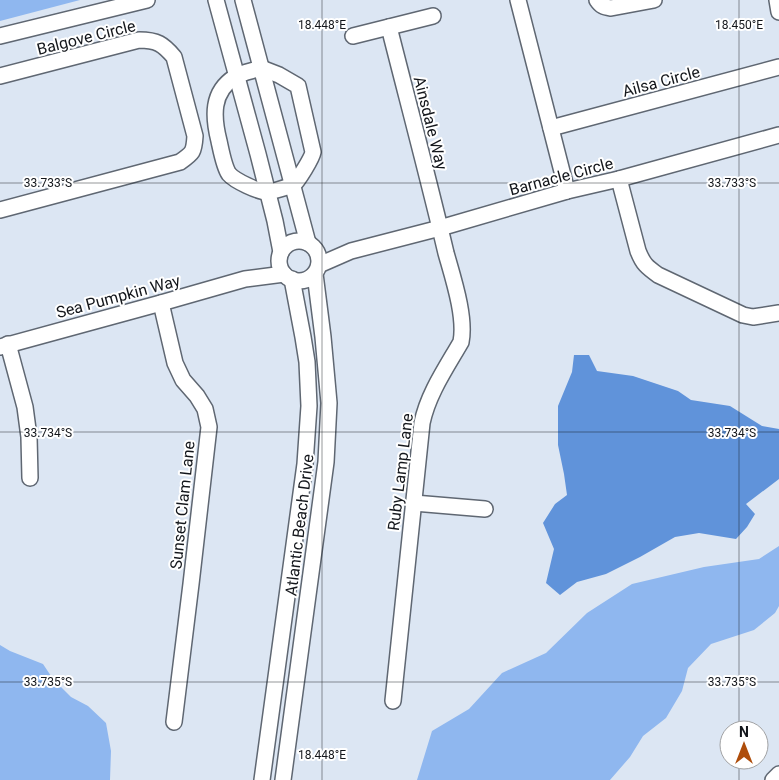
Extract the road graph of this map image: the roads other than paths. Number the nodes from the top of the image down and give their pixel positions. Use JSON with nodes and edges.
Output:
{"nodes":[{"id":1,"x":147,"y":0,"type":"edge"},
{"id":2,"x":216,"y":0,"type":"edge"},
{"id":3,"x":242,"y":0,"type":"edge"},
{"id":4,"x":518,"y":0,"type":"edge"},
{"id":5,"x":597,"y":0,"type":"edge"},
{"id":6,"x":654,"y":0,"type":"edge"},
{"id":7,"x":777,"y":0,"type":"edge"},
{"id":8,"x":779,"y":12,"type":"edge"},
{"id":9,"x":433,"y":16,"type":"dead end"},
{"id":10,"x":389,"y":27,"type":"junction"},
{"id":11,"x":0,"y":36,"type":"edge"},
{"id":12,"x":353,"y":36,"type":"dead end"},
{"id":13,"x":779,"y":67,"type":"edge"},
{"id":14,"x":261,"y":68,"type":"junction"},
{"id":15,"x":0,"y":76,"type":"edge"},
{"id":16,"x":236,"y":76,"type":"junction"},
{"id":17,"x":278,"y":127,"type":"junction"},
{"id":18,"x":551,"y":128,"type":"junction"},
{"id":19,"x":252,"y":134,"type":"junction"},
{"id":20,"x":779,"y":135,"type":"edge"},
{"id":21,"x":619,"y":179,"type":"junction"},
{"id":22,"x":293,"y":185,"type":"junction"},
{"id":23,"x":567,"y":191,"type":"junction"},
{"id":24,"x":267,"y":192,"type":"junction"},
{"id":25,"x":0,"y":210,"type":"edge"},
{"id":26,"x":440,"y":228,"type":"junction"},
{"id":27,"x":280,"y":255,"type":"junction"},
{"id":28,"x":315,"y":259,"type":"junction"},
{"id":29,"x":288,"y":276,"type":"junction"},
{"id":30,"x":245,"y":279,"type":"junction"},
{"id":31,"x":161,"y":303,"type":"junction"},
{"id":32,"x":779,"y":313,"type":"edge"},
{"id":33,"x":4,"y":346,"type":"edge"},
{"id":34,"x":30,"y":478,"type":"dead end"},
{"id":35,"x":303,"y":483,"type":"junction"},
{"id":36,"x":323,"y":485,"type":"junction"},
{"id":37,"x":414,"y":503,"type":"junction"},
{"id":38,"x":485,"y":509,"type":"dead end"},
{"id":39,"x":276,"y":683,"type":"junction"},
{"id":40,"x":295,"y":686,"type":"junction"},
{"id":41,"x":393,"y":701,"type":"dead end"},
{"id":42,"x":174,"y":722,"type":"dead end"},
{"id":43,"x":779,"y":774,"type":"edge"},
{"id":44,"x":262,"y":780,"type":"edge"},
{"id":45,"x":283,"y":780,"type":"edge"},
{"id":46,"x":773,"y":780,"type":"edge"}],
"edges":[{"from":1,"to":11,"type":"street"},
{"from":2,"to":16,"type":"street"},
{"from":3,"to":14,"type":"street","name":"Atlantic Beach Drive"},
{"from":4,"to":18,"type":"street"},
{"from":5,"to":6,"type":"street"},
{"from":7,"to":8,"type":"street"},
{"from":9,"to":10,"type":"street"},
{"from":10,"to":12,"type":"street"},
{"from":10,"to":26,"type":"street","name":"Ainsdale Way"},
{"from":13,"to":18,"type":"street","name":"Ailsa Circle"},
{"from":14,"to":16,"type":"street"},
{"from":14,"to":17,"type":"street","name":"Atlantic Beach Drive"},
{"from":14,"to":22,"type":"street"},
{"from":15,"to":25,"type":"street","name":"Balgove Circle"},
{"from":16,"to":19,"type":"street"},
{"from":16,"to":24,"type":"street"},
{"from":17,"to":19,"type":"street"},
{"from":17,"to":22,"type":"street","name":"Atlantic Beach Drive"},
{"from":18,"to":23,"type":"street"},
{"from":19,"to":24,"type":"street"},
{"from":20,"to":21,"type":"street","name":"Barnacle Circle"},
{"from":21,"to":23,"type":"street","name":"Barnacle Circle"},
{"from":21,"to":32,"type":"street"},
{"from":22,"to":24,"type":"street"},
{"from":22,"to":28,"type":"street","name":"Atlantic Beach Drive"},
{"from":23,"to":26,"type":"street","name":"Barnacle Circle"},
{"from":24,"to":27,"type":"street"},
{"from":26,"to":28,"type":"street","name":"Barnacle Circle"},
{"from":26,"to":37,"type":"street","name":"Ruby Lamp Lane"},
{"from":27,"to":28,"type":"street"},
{"from":27,"to":29,"type":"street"},
{"from":27,"to":30,"type":"street","name":"Sea Pumpkin Way"},
{"from":28,"to":29,"type":"street"},
{"from":28,"to":36,"type":"street","name":"Atlantic Beach Drive"},
{"from":29,"to":30,"type":"street","name":"Sea Pumpkin Way"},
{"from":29,"to":35,"type":"street","name":"Atlantic Beach Drive"},
{"from":30,"to":31,"type":"street","name":"Sea Pumpkin Way"},
{"from":31,"to":33,"type":"street","name":"Sea Pumpkin Way"},
{"from":31,"to":42,"type":"street","name":"Sunset Clam Lane"},
{"from":33,"to":34,"type":"street"},
{"from":35,"to":36,"type":"street"},
{"from":35,"to":39,"type":"street","name":"Atlantic Beach Drive"},
{"from":36,"to":40,"type":"street","name":"Atlantic Beach Drive"},
{"from":37,"to":38,"type":"street"},
{"from":37,"to":41,"type":"street","name":"Ruby Lamp Lane"},
{"from":39,"to":40,"type":"street"},
{"from":39,"to":44,"type":"street","name":"Atlantic Beach Drive"},
{"from":40,"to":45,"type":"street","name":"Atlantic Beach Drive"},
{"from":43,"to":46,"type":"street"}]}
